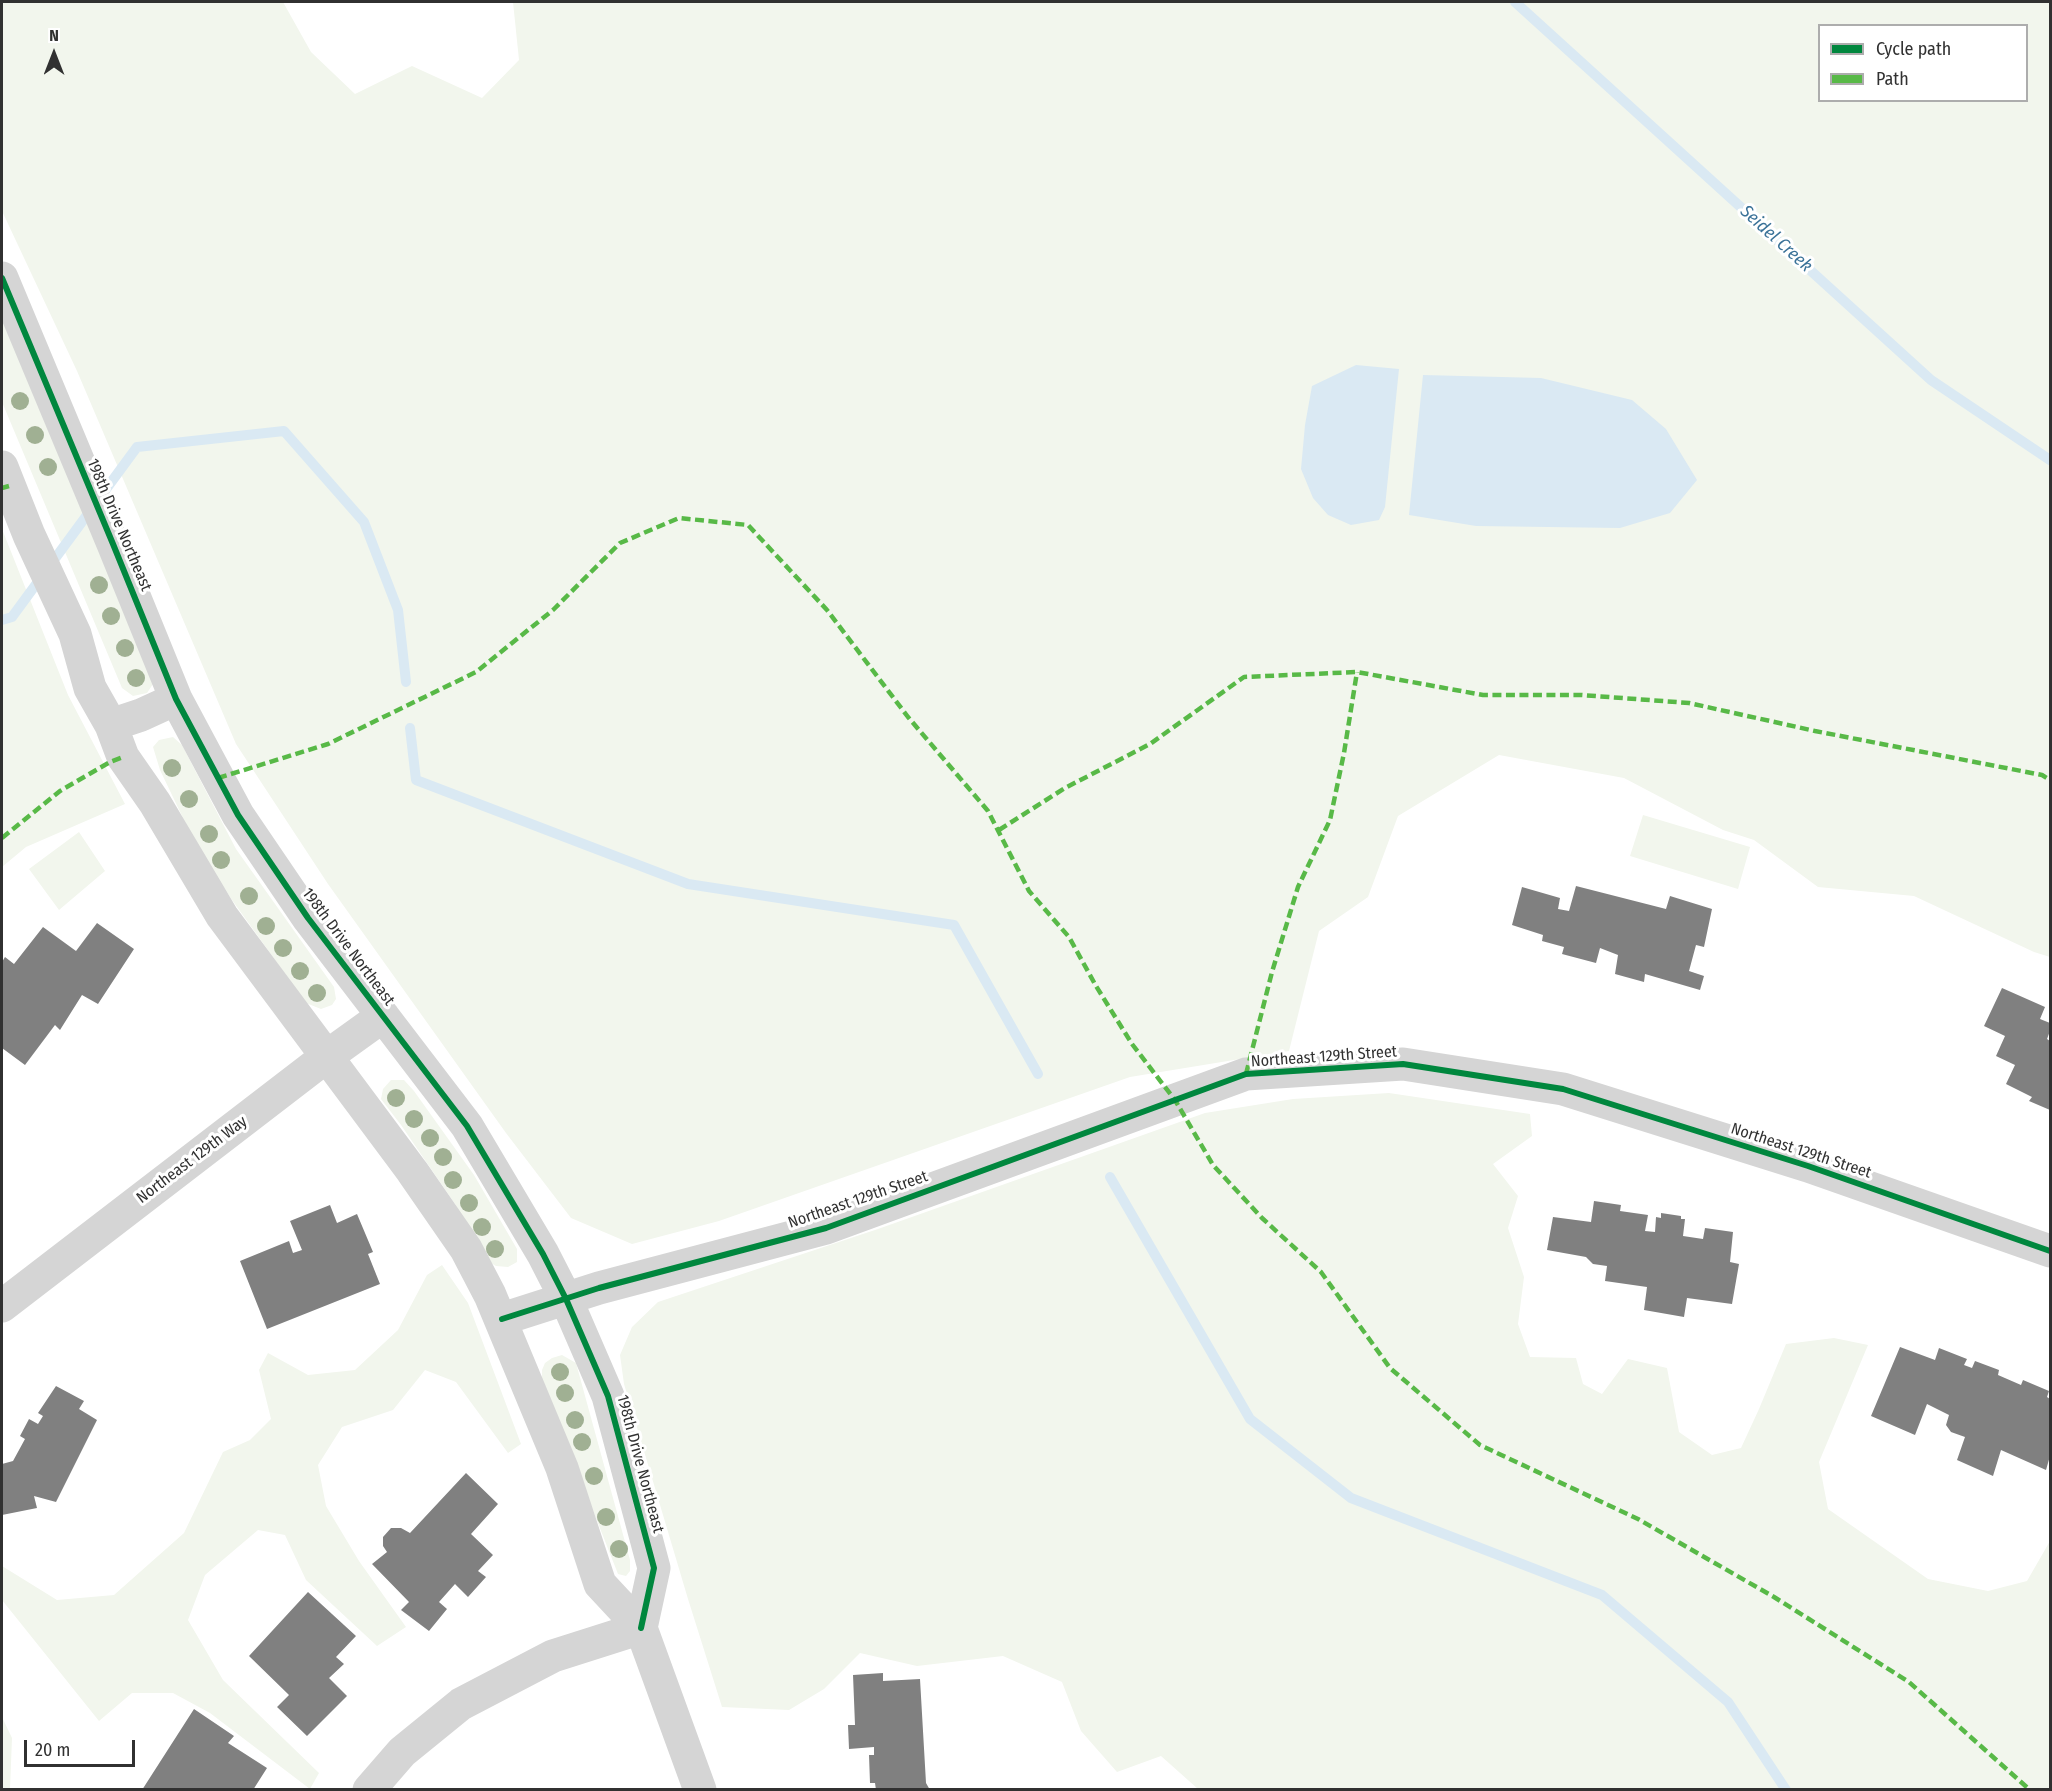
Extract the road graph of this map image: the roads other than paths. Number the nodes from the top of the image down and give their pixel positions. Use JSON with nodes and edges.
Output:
{"nodes":[{"id":1,"x":2,"y":278,"type":"edge"},
{"id":2,"x":2,"y":467,"type":"edge"},
{"id":3,"x":176,"y":699,"type":"junction"},
{"id":4,"x":111,"y":725,"type":"junction"},
{"id":5,"x":383,"y":1016,"type":"junction"},
{"id":6,"x":327,"y":1057,"type":"junction"},
{"id":7,"x":2050,"y":1251,"type":"edge"},
{"id":8,"x":566,"y":1299,"type":"junction"},
{"id":9,"x":2,"y":1306,"type":"edge"},
{"id":10,"x":502,"y":1319,"type":"junction"},
{"id":11,"x":641,"y":1628,"type":"junction"},
{"id":12,"x":369,"y":1790,"type":"edge"},
{"id":13,"x":700,"y":1790,"type":"edge"}],
"edges":[{"from":1,"to":3,"type":"street","name":"198th Drive Northeast"},
{"from":2,"to":4,"type":"street"},
{"from":3,"to":4,"type":"street"},
{"from":3,"to":5,"type":"street","name":"198th Drive Northeast"},
{"from":4,"to":6,"type":"street"},
{"from":5,"to":6,"type":"street","name":"Northeast 129th Way"},
{"from":5,"to":8,"type":"street","name":"198th Drive Northeast"},
{"from":6,"to":9,"type":"street","name":"Northeast 129th Way"},
{"from":6,"to":10,"type":"street"},
{"from":7,"to":8,"type":"street","name":"Northeast 129th Street"},
{"from":8,"to":10,"type":"street","name":"Northeast 129th Street"},
{"from":8,"to":11,"type":"street","name":"198th Drive Northeast"},
{"from":10,"to":11,"type":"street"},
{"from":11,"to":12,"type":"street"},
{"from":11,"to":13,"type":"street"}]}
